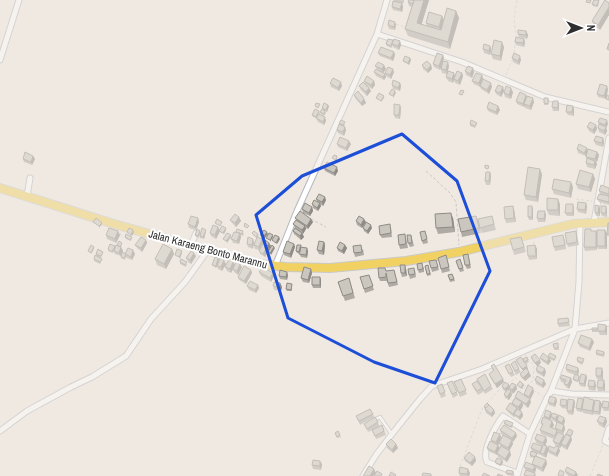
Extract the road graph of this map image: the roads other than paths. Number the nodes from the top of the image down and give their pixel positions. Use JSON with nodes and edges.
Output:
{"nodes":[{"id":1,"x":20,"y":0,"type":"edge"},
{"id":2,"x":387,"y":0,"type":"edge"},
{"id":3,"x":377,"y":34,"type":"junction"},
{"id":4,"x":0,"y":60,"type":"edge"},
{"id":5,"x":609,"y":112,"type":"edge"},
{"id":6,"x":609,"y":138,"type":"edge"},
{"id":7,"x":30,"y":178,"type":"dead end"},
{"id":8,"x":0,"y":188,"type":"edge"},
{"id":9,"x":27,"y":196,"type":"junction"},
{"id":10,"x":594,"y":222,"type":"junction"},
{"id":11,"x":609,"y":222,"type":"edge"},
{"id":12,"x":580,"y":223,"type":"junction"},
{"id":13,"x":196,"y":233,"type":"edge"},
{"id":14,"x":191,"y":245,"type":"junction"},
{"id":15,"x":208,"y":250,"type":"junction"},
{"id":16,"x":275,"y":266,"type":"junction"},
{"id":17,"x":609,"y":323,"type":"edge"},
{"id":18,"x":575,"y":330,"type":"junction"},
{"id":19,"x":552,"y":391,"type":"junction"},
{"id":20,"x":609,"y":395,"type":"edge"},
{"id":21,"x":370,"y":422,"type":"edge"},
{"id":22,"x":386,"y":425,"type":"junction"},
{"id":23,"x":381,"y":427,"type":"edge"},
{"id":24,"x":609,"y":428,"type":"edge"},
{"id":25,"x":0,"y":431,"type":"edge"},
{"id":26,"x":392,"y":434,"type":"junction"},
{"id":27,"x":530,"y":434,"type":"junction"},
{"id":28,"x":607,"y":442,"type":"edge"},
{"id":29,"x":517,"y":474,"type":"edge"},
{"id":30,"x":363,"y":476,"type":"edge"}],
"edges":[{"from":1,"to":4,"type":"street"},
{"from":2,"to":3,"type":"street"},
{"from":3,"to":5,"type":"street"},
{"from":3,"to":16,"type":"street"},
{"from":6,"to":10,"type":"street"},
{"from":7,"to":9,"type":"street"},
{"from":8,"to":9,"type":"main road","name":"Jalan Karaeng Bonto Marannu"},
{"from":9,"to":14,"type":"main road","name":"Jalan Karaeng Bonto Marannu"},
{"from":10,"to":11,"type":"main road","name":"Jalan Karaeng Bonto Marannu"},
{"from":10,"to":12,"type":"main road","name":"Jalan Karaeng Bonto Marannu"},
{"from":12,"to":16,"type":"main road","name":"Jalan Karaeng Bonto Marannu"},
{"from":12,"to":18,"type":"street"},
{"from":13,"to":14,"type":"street"},
{"from":14,"to":15,"type":"main road","name":"Jalan Karaeng Bonto Marannu"},
{"from":15,"to":16,"type":"main road","name":"Jalan Karaeng Bonto Marannu"},
{"from":15,"to":25,"type":"street"},
{"from":17,"to":18,"type":"street"},
{"from":18,"to":19,"type":"street"},
{"from":18,"to":26,"type":"street"},
{"from":19,"to":20,"type":"street"},
{"from":19,"to":27,"type":"street"},
{"from":21,"to":22,"type":"lane"},
{"from":22,"to":23,"type":"lane"},
{"from":22,"to":26,"type":"lane"},
{"from":24,"to":28,"type":"street"},
{"from":26,"to":30,"type":"street"},
{"from":27,"to":29,"type":"street"},
{"from":27,"to":29,"type":"street"}]}
